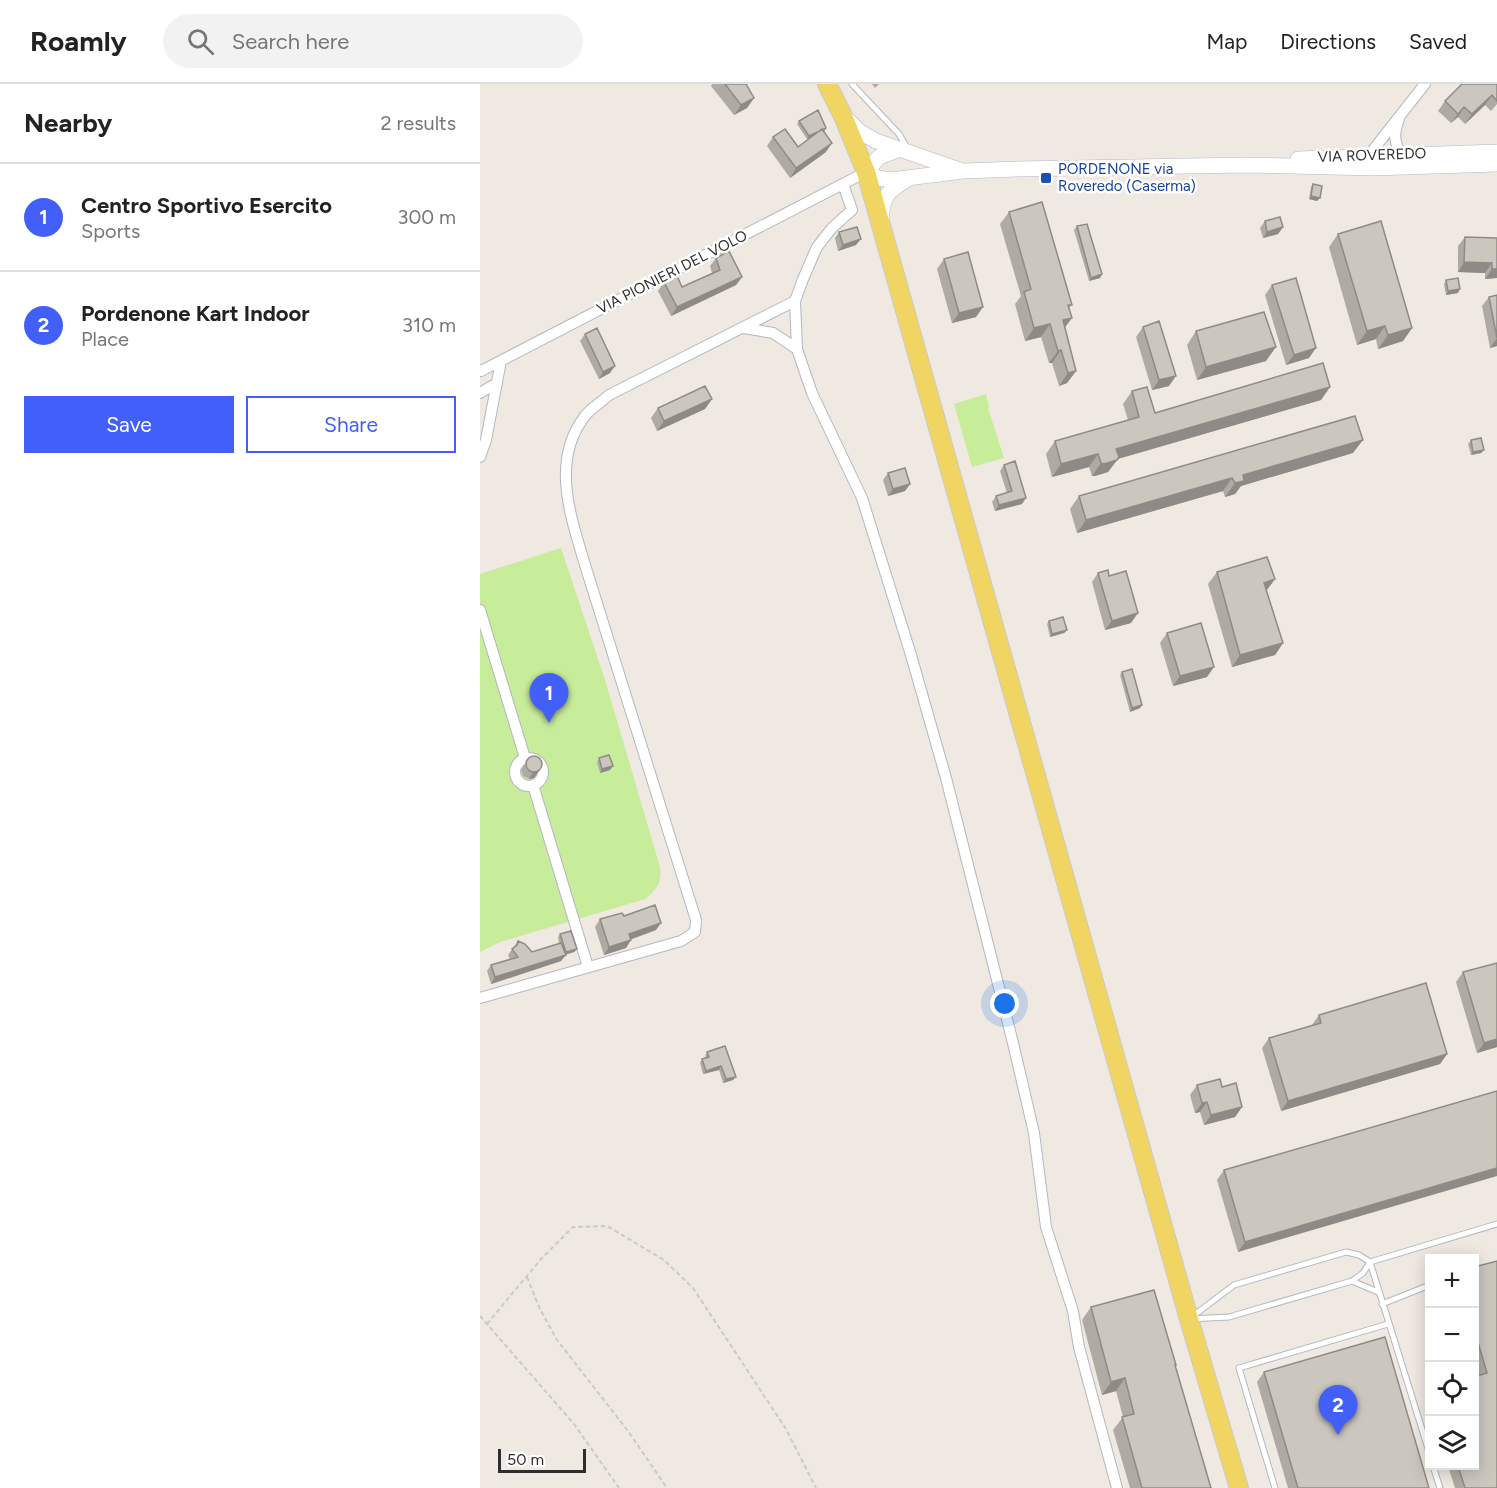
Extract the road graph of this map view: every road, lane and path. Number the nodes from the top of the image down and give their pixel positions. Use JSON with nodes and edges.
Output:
{"nodes":[{"id":1,"x":827,"y":84,"type":"edge"},
{"id":2,"x":852,"y":84,"type":"edge"},
{"id":3,"x":1425,"y":84,"type":"edge"},
{"id":4,"x":843,"y":116,"type":"junction"},
{"id":5,"x":1399,"y":119,"type":"junction"},
{"id":6,"x":905,"y":150,"type":"junction"},
{"id":7,"x":1497,"y":152,"type":"edge"},
{"id":8,"x":1401,"y":154,"type":"junction"},
{"id":9,"x":1369,"y":155,"type":"junction"},
{"id":10,"x":1497,"y":164,"type":"edge"},
{"id":11,"x":1247,"y":165,"type":"junction"},
{"id":12,"x":1462,"y":165,"type":"junction"},
{"id":13,"x":963,"y":171,"type":"junction"},
{"id":14,"x":866,"y":172,"type":"junction"},
{"id":15,"x":908,"y":179,"type":"junction"},
{"id":16,"x":843,"y":184,"type":"junction"},
{"id":17,"x":881,"y":224,"type":"junction"},
{"id":18,"x":795,"y":301,"type":"junction"},
{"id":19,"x":744,"y":328,"type":"junction"},
{"id":20,"x":796,"y":349,"type":"junction"},
{"id":21,"x":501,"y":361,"type":"junction"},
{"id":22,"x":480,"y":370,"type":"edge"},
{"id":23,"x":497,"y":383,"type":"junction"},
{"id":24,"x":480,"y":393,"type":"edge"},
{"id":25,"x":485,"y":422,"type":"edge"},
{"id":26,"x":480,"y":457,"type":"edge"},
{"id":27,"x":480,"y":610,"type":"edge"},
{"id":28,"x":525,"y":758,"type":"junction"},
{"id":29,"x":533,"y":785,"type":"junction"},
{"id":30,"x":588,"y":967,"type":"junction"},
{"id":31,"x":480,"y":998,"type":"edge"},
{"id":32,"x":1497,"y":1224,"type":"edge"},
{"id":33,"x":1370,"y":1262,"type":"junction"},
{"id":34,"x":526,"y":1276,"type":"junction"},
{"id":35,"x":1352,"y":1281,"type":"junction"},
{"id":36,"x":1425,"y":1287,"type":"edge"},
{"id":37,"x":1378,"y":1292,"type":"junction"},
{"id":38,"x":1382,"y":1305,"type":"junction"},
{"id":39,"x":480,"y":1316,"type":"edge"},
{"id":40,"x":1189,"y":1319,"type":"junction"},
{"id":41,"x":487,"y":1324,"type":"junction"},
{"id":42,"x":1388,"y":1324,"type":"junction"},
{"id":43,"x":1425,"y":1439,"type":"edge"},
{"id":44,"x":1434,"y":1470,"type":"edge"},
{"id":45,"x":619,"y":1488,"type":"edge"},
{"id":46,"x":667,"y":1488,"type":"edge"},
{"id":47,"x":816,"y":1488,"type":"edge"},
{"id":48,"x":1117,"y":1488,"type":"edge"},
{"id":49,"x":1239,"y":1488,"type":"edge"},
{"id":50,"x":1275,"y":1488,"type":"edge"},
{"id":51,"x":1440,"y":1488,"type":"edge"}],
"edges":[{"from":1,"to":4,"type":"main road"},
{"from":2,"to":6,"type":"lane"},
{"from":3,"to":5,"type":"street"},
{"from":4,"to":6,"type":"main road","name":"VIA ROVEREDO"},
{"from":4,"to":14,"type":"main road"},
{"from":5,"to":8,"type":"street"},
{"from":5,"to":9,"type":"street"},
{"from":6,"to":13,"type":"main road","name":"VIA ROVEREDO"},
{"from":6,"to":14,"type":"main road"},
{"from":7,"to":8,"type":"main road","name":"VIA ROVEREDO"},
{"from":8,"to":9,"type":"main road","name":"VIA ROVEREDO"},
{"from":8,"to":12,"type":"street"},
{"from":9,"to":11,"type":"main road","name":"VIA ROVEREDO"},
{"from":10,"to":12,"type":"main road","name":"VIA ROVEREDO"},
{"from":11,"to":12,"type":"main road","name":"VIA ROVEREDO"},
{"from":11,"to":13,"type":"main road","name":"VIA ROVEREDO"},
{"from":13,"to":15,"type":"main road","name":"VIA ROVEREDO"},
{"from":14,"to":15,"type":"main road","name":"VIA ROVEREDO"},
{"from":14,"to":16,"type":"street","name":"VIA PIONIERI DEL VOLO"},
{"from":14,"to":17,"type":"main road"},
{"from":15,"to":17,"type":"main road"},
{"from":16,"to":18,"type":"street"},
{"from":16,"to":21,"type":"street","name":"VIA PIONIERI DEL VOLO"},
{"from":17,"to":40,"type":"main road"},
{"from":18,"to":19,"type":"street"},
{"from":18,"to":20,"type":"street"},
{"from":19,"to":20,"type":"street"},
{"from":19,"to":30,"type":"street"},
{"from":20,"to":48,"type":"street"},
{"from":21,"to":22,"type":"street","name":"VIA PIONIERI DEL VOLO"},
{"from":21,"to":23,"type":"street"},
{"from":23,"to":24,"type":"street"},
{"from":23,"to":25,"type":"street"},
{"from":25,"to":26,"type":"street"},
{"from":27,"to":28,"type":"street"},
{"from":28,"to":29,"type":"street"},
{"from":28,"to":29,"type":"street"},
{"from":29,"to":30,"type":"street"},
{"from":30,"to":31,"type":"street"},
{"from":32,"to":33,"type":"lane"},
{"from":33,"to":35,"type":"lane"},
{"from":33,"to":37,"type":"lane"},
{"from":33,"to":40,"type":"lane"},
{"from":34,"to":41,"type":"path"},
{"from":34,"to":46,"type":"path"},
{"from":34,"to":47,"type":"path"},
{"from":35,"to":37,"type":"lane"},
{"from":35,"to":40,"type":"lane"},
{"from":36,"to":38,"type":"lane"},
{"from":37,"to":38,"type":"lane"},
{"from":38,"to":42,"type":"lane"},
{"from":39,"to":41,"type":"path"},
{"from":40,"to":49,"type":"main road"},
{"from":41,"to":45,"type":"path"},
{"from":42,"to":43,"type":"lane"},
{"from":42,"to":50,"type":"lane"},
{"from":44,"to":51,"type":"lane"}]}
